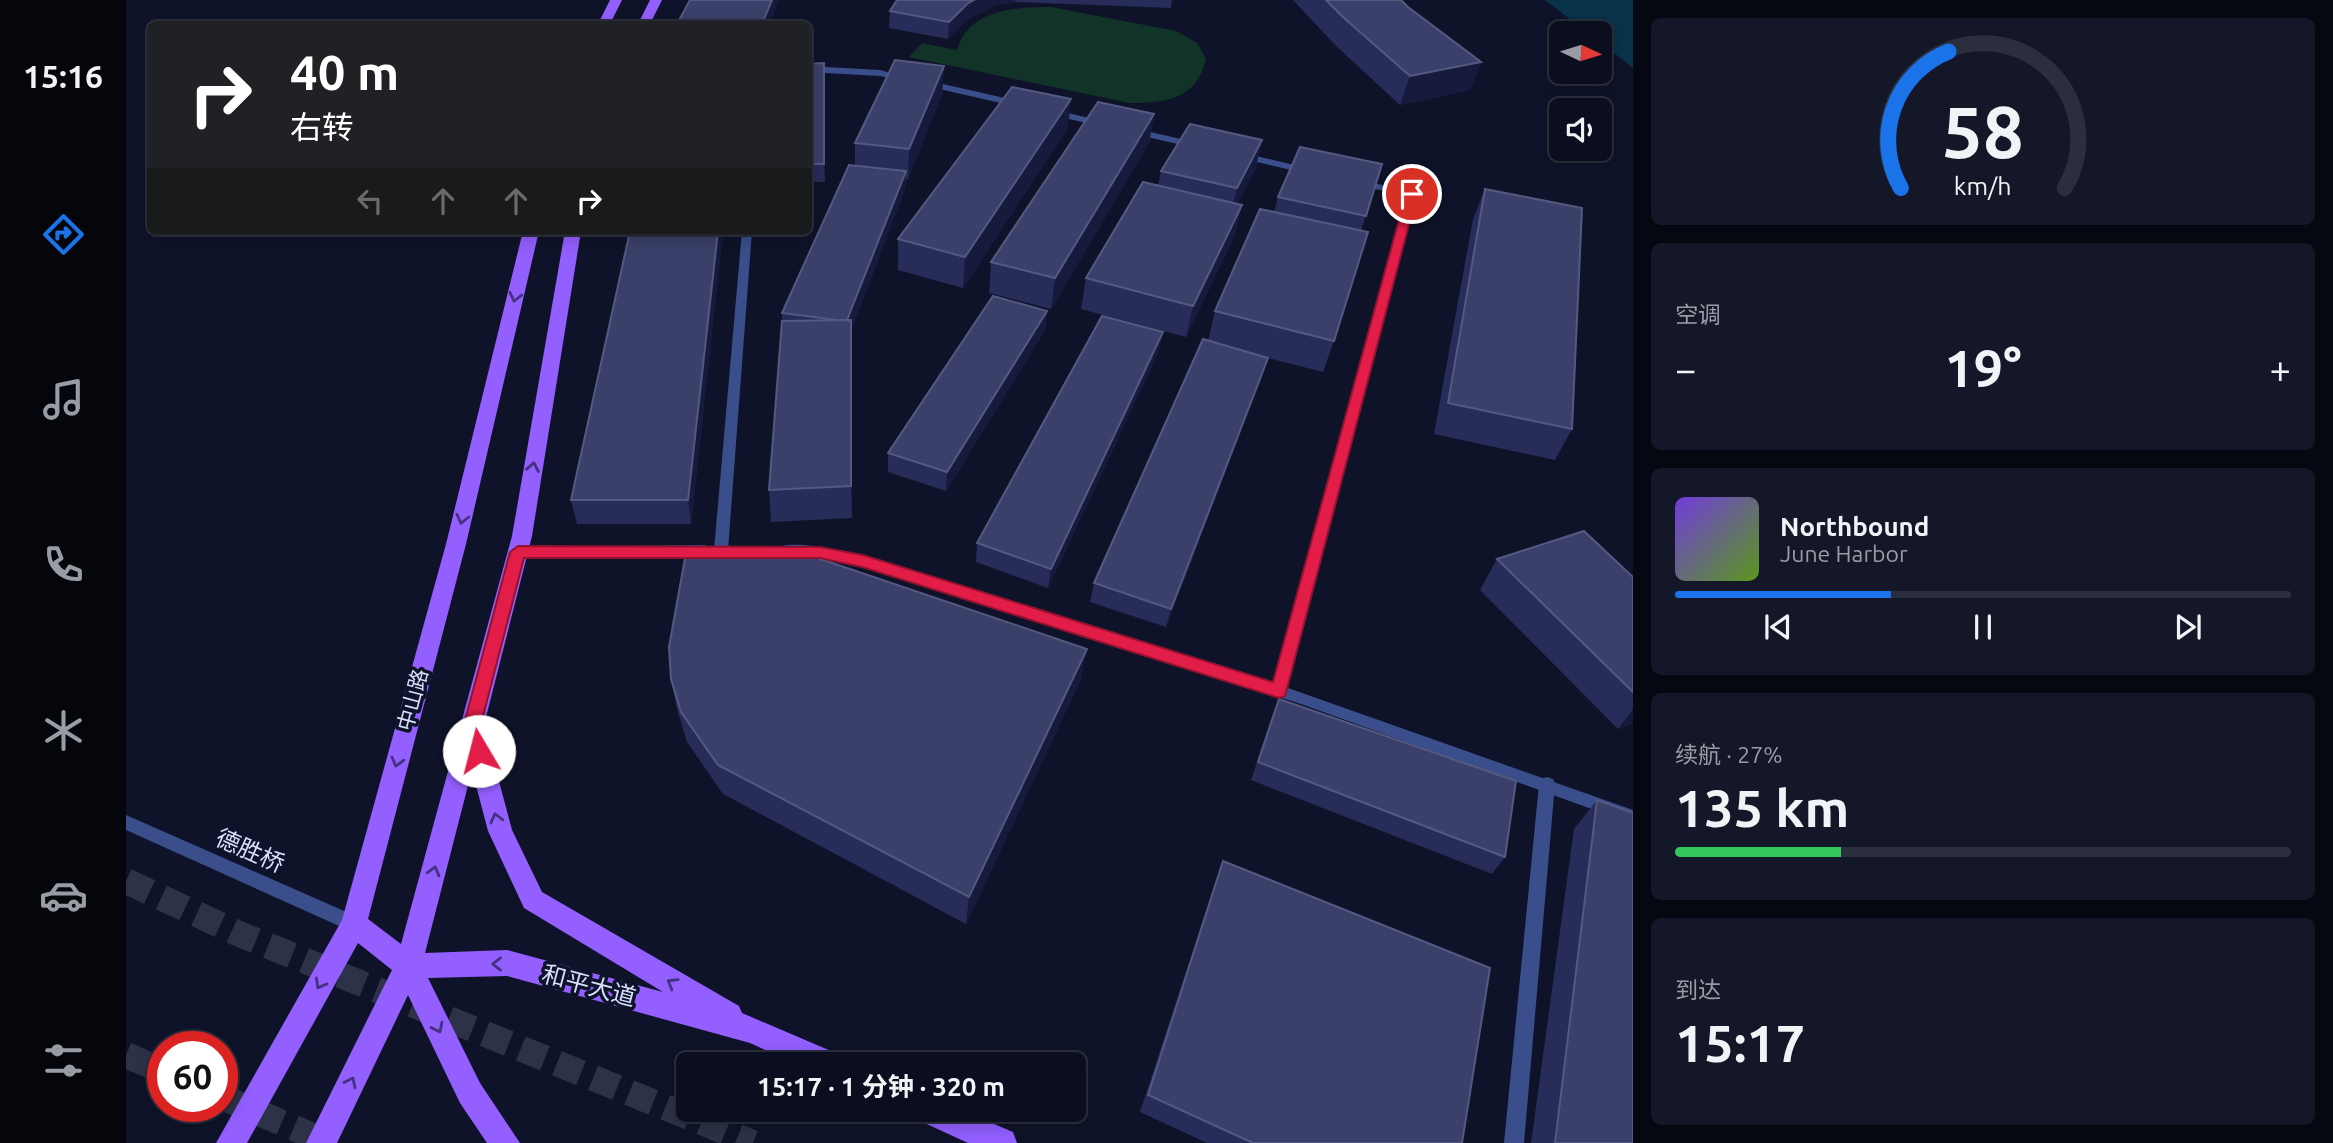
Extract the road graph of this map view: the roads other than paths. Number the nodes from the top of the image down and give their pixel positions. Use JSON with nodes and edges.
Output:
{"nodes":[{"id":1,"x":616,"y":0,"type":"edge"},
{"id":2,"x":656,"y":0,"type":"edge"},
{"id":3,"x":606,"y":21,"type":"edge"},
{"id":4,"x":646,"y":21,"type":"edge"},
{"id":5,"x":812,"y":69,"type":"edge"},
{"id":6,"x":1030,"y":107,"type":"edge"},
{"id":7,"x":1043,"y":110,"type":"edge"},
{"id":8,"x":1111,"y":126,"type":"edge"},
{"id":9,"x":1125,"y":129,"type":"edge"},
{"id":10,"x":1207,"y":148,"type":"edge"},
{"id":11,"x":1220,"y":151,"type":"edge"},
{"id":12,"x":1316,"y":173,"type":"edge"},
{"id":13,"x":1343,"y":179,"type":"edge"},
{"id":14,"x":530,"y":235,"type":"edge"},
{"id":15,"x":572,"y":235,"type":"edge"},
{"id":16,"x":747,"y":235,"type":"edge"},
{"id":17,"x":767,"y":550,"type":"edge"},
{"id":18,"x":518,"y":552,"type":"junction"},
{"id":19,"x":1279,"y":691,"type":"junction"},
{"id":20,"x":472,"y":724,"type":"junction"},
{"id":21,"x":1547,"y":784,"type":"junction"},
{"id":22,"x":1633,"y":817,"type":"edge"},
{"id":23,"x":126,"y":822,"type":"edge"},
{"id":24,"x":354,"y":924,"type":"junction"},
{"id":25,"x":408,"y":966,"type":"junction"},
{"id":26,"x":752,"y":1030,"type":"junction"},
{"id":27,"x":801,"y":1052,"type":"edge"},
{"id":28,"x":955,"y":1122,"type":"edge"},
{"id":29,"x":231,"y":1143,"type":"edge"},
{"id":30,"x":321,"y":1143,"type":"edge"},
{"id":31,"x":505,"y":1143,"type":"edge"},
{"id":32,"x":1002,"y":1143,"type":"edge"},
{"id":33,"x":1514,"y":1143,"type":"edge"}],
"edges":[{"from":1,"to":3,"type":"main road"},
{"from":2,"to":4,"type":"main road"},
{"from":5,"to":6,"type":"street"},
{"from":7,"to":8,"type":"street"},
{"from":9,"to":10,"type":"street"},
{"from":11,"to":12,"type":"street"},
{"from":13,"to":19,"type":"street"},
{"from":14,"to":24,"type":"main road","name":"中山路","one_way":true},
{"from":18,"to":15,"type":"main road","one_way":true},
{"from":16,"to":18,"type":"street"},
{"from":17,"to":19,"type":"street"},
{"from":18,"to":20,"type":"main road"},
{"from":19,"to":21,"type":"street"},
{"from":25,"to":20,"type":"main road","one_way":true},
{"from":26,"to":20,"type":"main road","one_way":true},
{"from":21,"to":22,"type":"street"},
{"from":21,"to":33,"type":"street"},
{"from":23,"to":24,"type":"street","name":"德胜桥"},
{"from":24,"to":25,"type":"main road"},
{"from":24,"to":29,"type":"main road","name":"中山路","one_way":true},
{"from":26,"to":25,"type":"main road","name":"和平大道","one_way":true},
{"from":30,"to":25,"type":"main road","one_way":true},
{"from":25,"to":31,"type":"main road","one_way":true},
{"from":26,"to":27,"type":"main road","name":"和平大道"},
{"from":28,"to":32,"type":"main road"}]}
